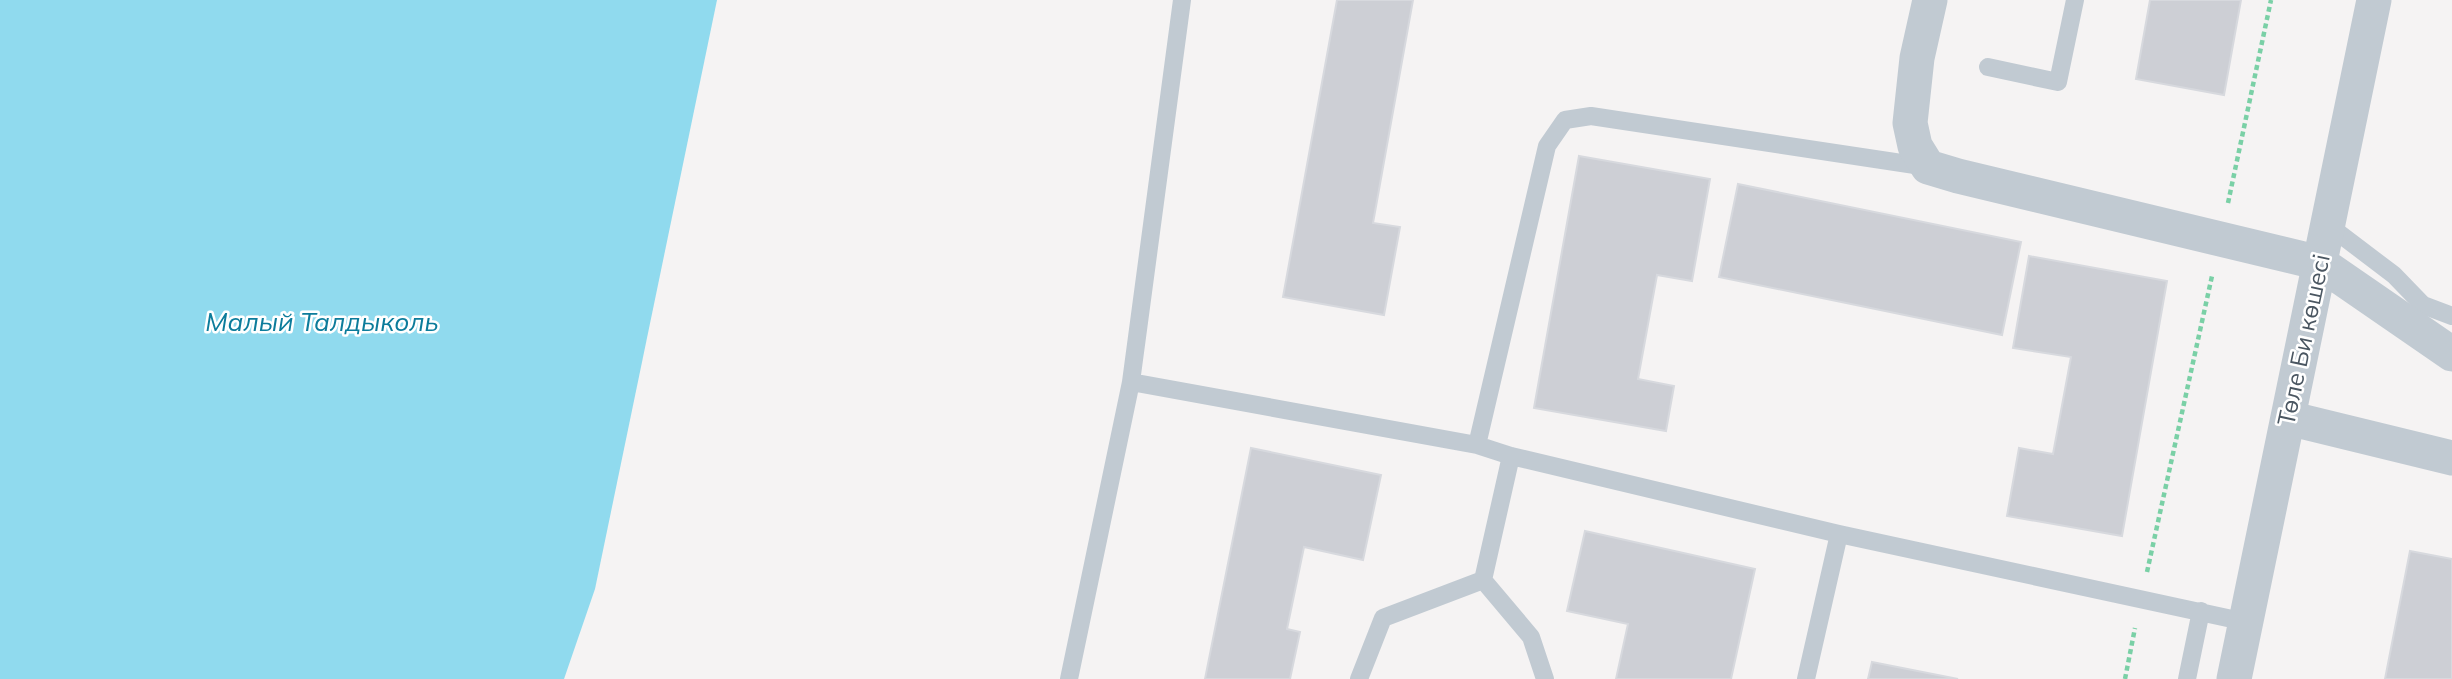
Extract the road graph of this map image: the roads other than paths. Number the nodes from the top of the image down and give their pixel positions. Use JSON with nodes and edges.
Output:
{"nodes":[{"id":1,"x":1182,"y":0,"type":"edge"},
{"id":2,"x":1930,"y":0,"type":"edge"},
{"id":3,"x":2075,"y":0,"type":"edge"},
{"id":4,"x":2374,"y":0,"type":"edge"},
{"id":5,"x":1988,"y":67,"type":"dead end"},
{"id":6,"x":1928,"y":167,"type":"junction"},
{"id":7,"x":2328,"y":225,"type":"junction"},
{"id":8,"x":2320,"y":263,"type":"junction"},
{"id":9,"x":2452,"y":316,"type":"edge"},
{"id":10,"x":2452,"y":354,"type":"edge"},
{"id":11,"x":1131,"y":382,"type":"junction"},
{"id":12,"x":2288,"y":418,"type":"junction"},
{"id":13,"x":1478,"y":446,"type":"junction"},
{"id":14,"x":1511,"y":456,"type":"junction"},
{"id":15,"x":2452,"y":458,"type":"edge"},
{"id":16,"x":1839,"y":534,"type":"junction"},
{"id":17,"x":1483,"y":580,"type":"junction"},
{"id":18,"x":2201,"y":611,"type":"junction"},
{"id":19,"x":2246,"y":622,"type":"junction"},
{"id":20,"x":1069,"y":679,"type":"edge"},
{"id":21,"x":1359,"y":679,"type":"edge"},
{"id":22,"x":1545,"y":679,"type":"edge"},
{"id":23,"x":1806,"y":679,"type":"edge"},
{"id":24,"x":2187,"y":679,"type":"edge"},
{"id":25,"x":2234,"y":679,"type":"edge"}],
"edges":[{"from":1,"to":11,"type":"lane"},
{"from":2,"to":6,"type":"street"},
{"from":3,"to":5,"type":"lane"},
{"from":4,"to":7,"type":"street","name":"Төле Би көшесі"},
{"from":6,"to":8,"type":"street"},
{"from":6,"to":13,"type":"lane"},
{"from":7,"to":8,"type":"street","name":"Төле Би көшесі"},
{"from":7,"to":9,"type":"lane"},
{"from":8,"to":10,"type":"street"},
{"from":8,"to":12,"type":"street","name":"Төле Би көшесі"},
{"from":11,"to":13,"type":"lane"},
{"from":11,"to":20,"type":"lane"},
{"from":12,"to":15,"type":"street"},
{"from":12,"to":19,"type":"street","name":"Төле Би көшесі"},
{"from":13,"to":14,"type":"lane"},
{"from":14,"to":16,"type":"lane"},
{"from":14,"to":17,"type":"lane"},
{"from":16,"to":18,"type":"lane"},
{"from":16,"to":23,"type":"lane"},
{"from":17,"to":21,"type":"lane"},
{"from":17,"to":22,"type":"lane"},
{"from":18,"to":19,"type":"lane"},
{"from":18,"to":24,"type":"lane"},
{"from":19,"to":25,"type":"street","name":"Төле Би көшесі"}]}
